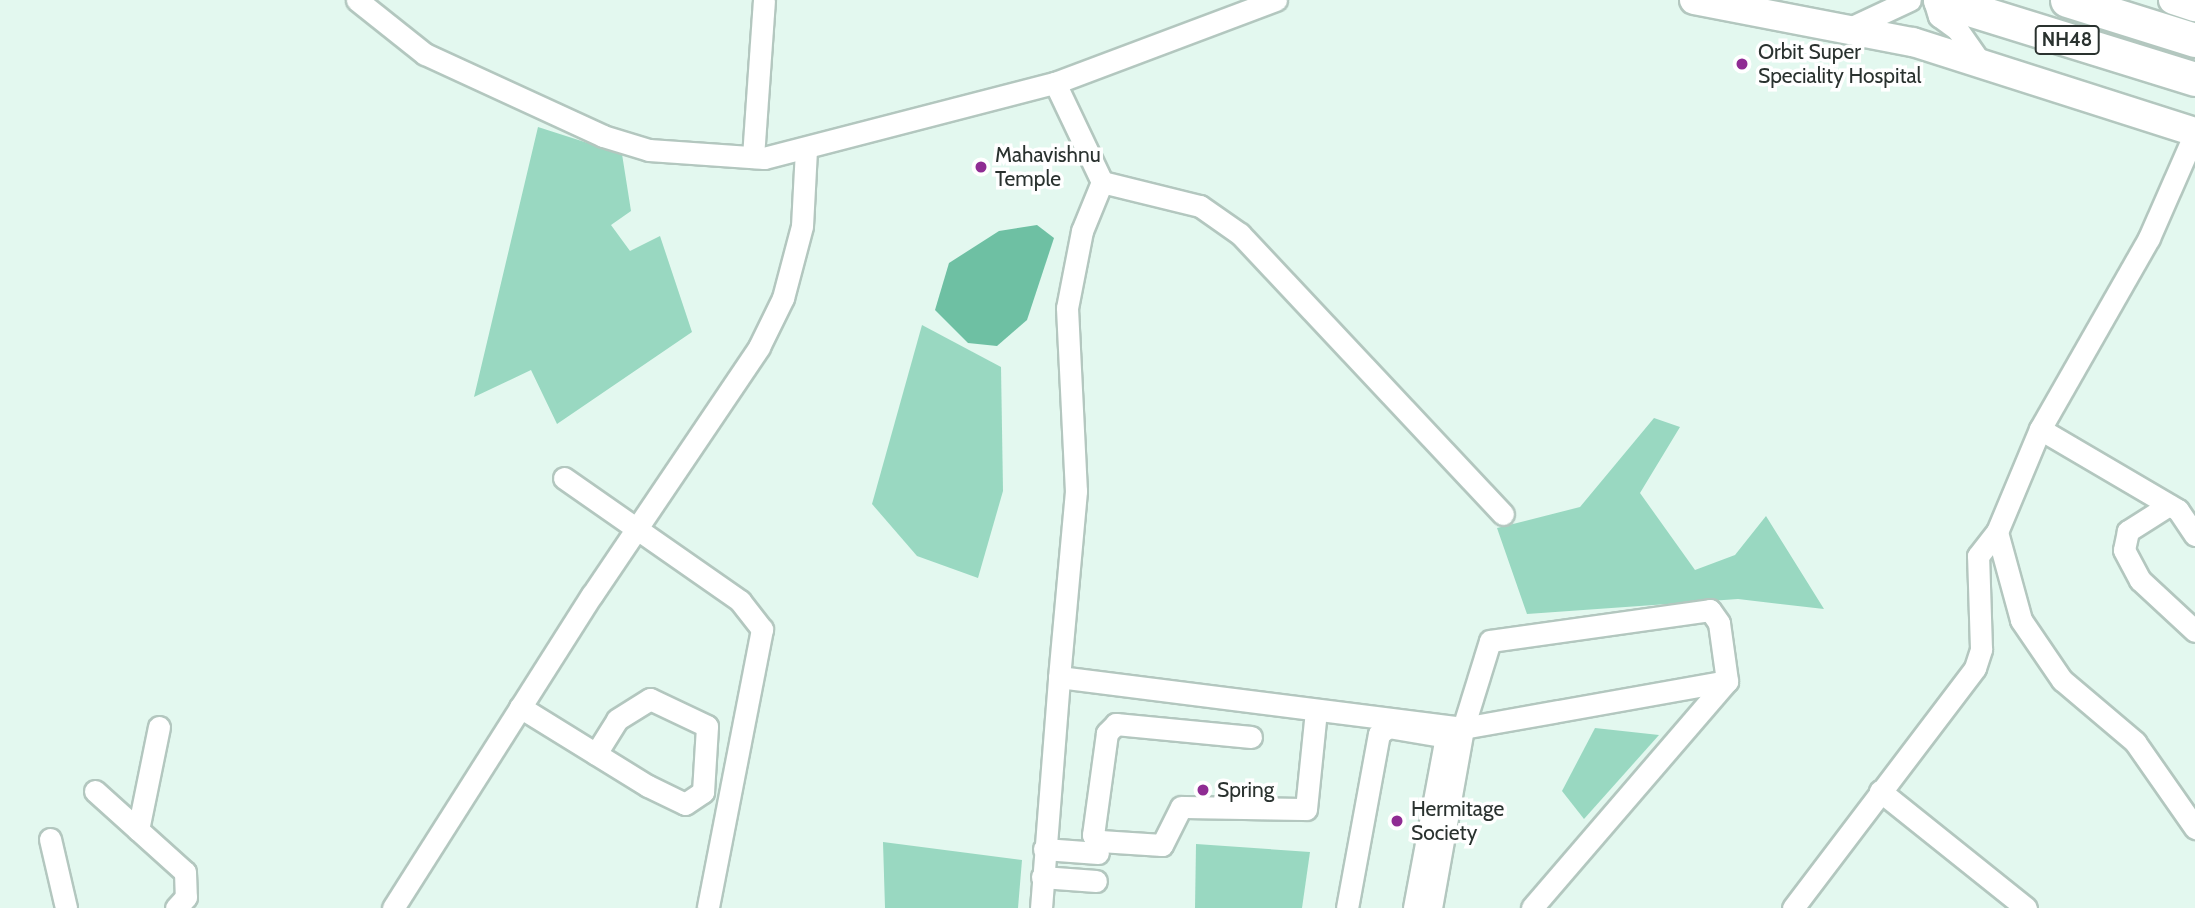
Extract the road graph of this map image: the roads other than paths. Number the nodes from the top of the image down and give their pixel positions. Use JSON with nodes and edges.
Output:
{"nodes":[{"id":1,"x":357,"y":0,"type":"edge"},
{"id":2,"x":764,"y":0,"type":"edge"},
{"id":3,"x":1276,"y":0,"type":"edge"},
{"id":4,"x":1694,"y":0,"type":"edge"},
{"id":5,"x":1910,"y":0,"type":"edge"},
{"id":6,"x":1934,"y":0,"type":"edge"},
{"id":7,"x":1940,"y":0,"type":"edge"},
{"id":8,"x":2067,"y":0,"type":"edge"},
{"id":9,"x":2173,"y":0,"type":"edge"},
{"id":10,"x":2195,"y":7,"type":"edge"},
{"id":11,"x":1850,"y":28,"type":"junction"},
{"id":12,"x":2195,"y":40,"type":"edge"},
{"id":13,"x":1979,"y":61,"type":"junction"},
{"id":14,"x":2195,"y":79,"type":"edge"},
{"id":15,"x":1055,"y":83,"type":"junction"},
{"id":16,"x":2195,"y":132,"type":"edge"},
{"id":17,"x":806,"y":149,"type":"junction"},
{"id":18,"x":753,"y":157,"type":"junction"},
{"id":19,"x":1102,"y":182,"type":"junction"},
{"id":20,"x":2040,"y":429,"type":"junction"},
{"id":21,"x":564,"y":478,"type":"dead end"},
{"id":22,"x":2169,"y":506,"type":"junction"},
{"id":23,"x":1503,"y":514,"type":"dead end"},
{"id":24,"x":637,"y":531,"type":"junction"},
{"id":25,"x":1997,"y":532,"type":"junction"},
{"id":26,"x":2195,"y":535,"type":"edge"},
{"id":27,"x":2195,"y":631,"type":"edge"},
{"id":28,"x":1059,"y":677,"type":"junction"},
{"id":29,"x":1727,"y":681,"type":"junction"},
{"id":30,"x":520,"y":707,"type":"junction"},
{"id":31,"x":1316,"y":711,"type":"junction"},
{"id":32,"x":159,"y":727,"type":"dead end"},
{"id":33,"x":1463,"y":728,"type":"junction"},
{"id":34,"x":1251,"y":737,"type":"dead end"},
{"id":35,"x":596,"y":754,"type":"junction"},
{"id":36,"x":95,"y":791,"type":"dead end"},
{"id":37,"x":1880,"y":791,"type":"junction"},
{"id":38,"x":2195,"y":828,"type":"edge"},
{"id":39,"x":138,"y":830,"type":"junction"},
{"id":40,"x":50,"y":839,"type":"dead end"},
{"id":41,"x":1044,"y":849,"type":"junction"},
{"id":42,"x":1098,"y":853,"type":"dead end"},
{"id":43,"x":1042,"y":877,"type":"junction"},
{"id":44,"x":1097,"y":881,"type":"dead end"},
{"id":45,"x":66,"y":908,"type":"edge"},
{"id":46,"x":176,"y":908,"type":"edge"},
{"id":47,"x":393,"y":908,"type":"edge"},
{"id":48,"x":708,"y":908,"type":"edge"},
{"id":49,"x":1041,"y":908,"type":"edge"},
{"id":50,"x":1347,"y":908,"type":"edge"},
{"id":51,"x":1414,"y":908,"type":"edge"},
{"id":52,"x":1431,"y":908,"type":"edge"},
{"id":53,"x":1532,"y":908,"type":"edge"},
{"id":54,"x":1793,"y":908,"type":"edge"},
{"id":55,"x":2026,"y":908,"type":"edge"}],
"edges":[{"from":1,"to":18,"type":"street"},
{"from":2,"to":18,"type":"street"},
{"from":3,"to":15,"type":"street"},
{"from":4,"to":11,"type":"main road"},
{"from":5,"to":11,"type":"street"},
{"from":6,"to":13,"type":"street"},
{"from":7,"to":14,"type":"highway","number":"NH48"},
{"from":8,"to":12,"type":"highway","number":"NH48"},
{"from":9,"to":10,"type":"main road"},
{"from":11,"to":13,"type":"main road"},
{"from":13,"to":16,"type":"main road"},
{"from":15,"to":17,"type":"street"},
{"from":15,"to":19,"type":"street"},
{"from":16,"to":20,"type":"street"},
{"from":17,"to":18,"type":"street"},
{"from":17,"to":24,"type":"street"},
{"from":19,"to":23,"type":"street"},
{"from":19,"to":28,"type":"street"},
{"from":20,"to":22,"type":"street"},
{"from":20,"to":25,"type":"street"},
{"from":21,"to":24,"type":"street"},
{"from":22,"to":26,"type":"street"},
{"from":22,"to":27,"type":"street"},
{"from":24,"to":30,"type":"street"},
{"from":24,"to":48,"type":"street"},
{"from":25,"to":37,"type":"street"},
{"from":25,"to":38,"type":"street"},
{"from":28,"to":31,"type":"street"},
{"from":28,"to":41,"type":"street"},
{"from":29,"to":33,"type":"street"},
{"from":29,"to":33,"type":"street"},
{"from":29,"to":53,"type":"street"},
{"from":30,"to":35,"type":"street"},
{"from":30,"to":47,"type":"street"},
{"from":31,"to":33,"type":"street"},
{"from":31,"to":34,"type":"street"},
{"from":32,"to":39,"type":"street"},
{"from":33,"to":52,"type":"street"},
{"from":35,"to":35,"type":"street"},
{"from":36,"to":39,"type":"street"},
{"from":37,"to":54,"type":"street"},
{"from":37,"to":55,"type":"street"},
{"from":39,"to":46,"type":"street"},
{"from":40,"to":45,"type":"street"},
{"from":41,"to":42,"type":"street"},
{"from":41,"to":43,"type":"street"},
{"from":43,"to":44,"type":"street"},
{"from":43,"to":49,"type":"street"},
{"from":50,"to":51,"type":"street"}]}
